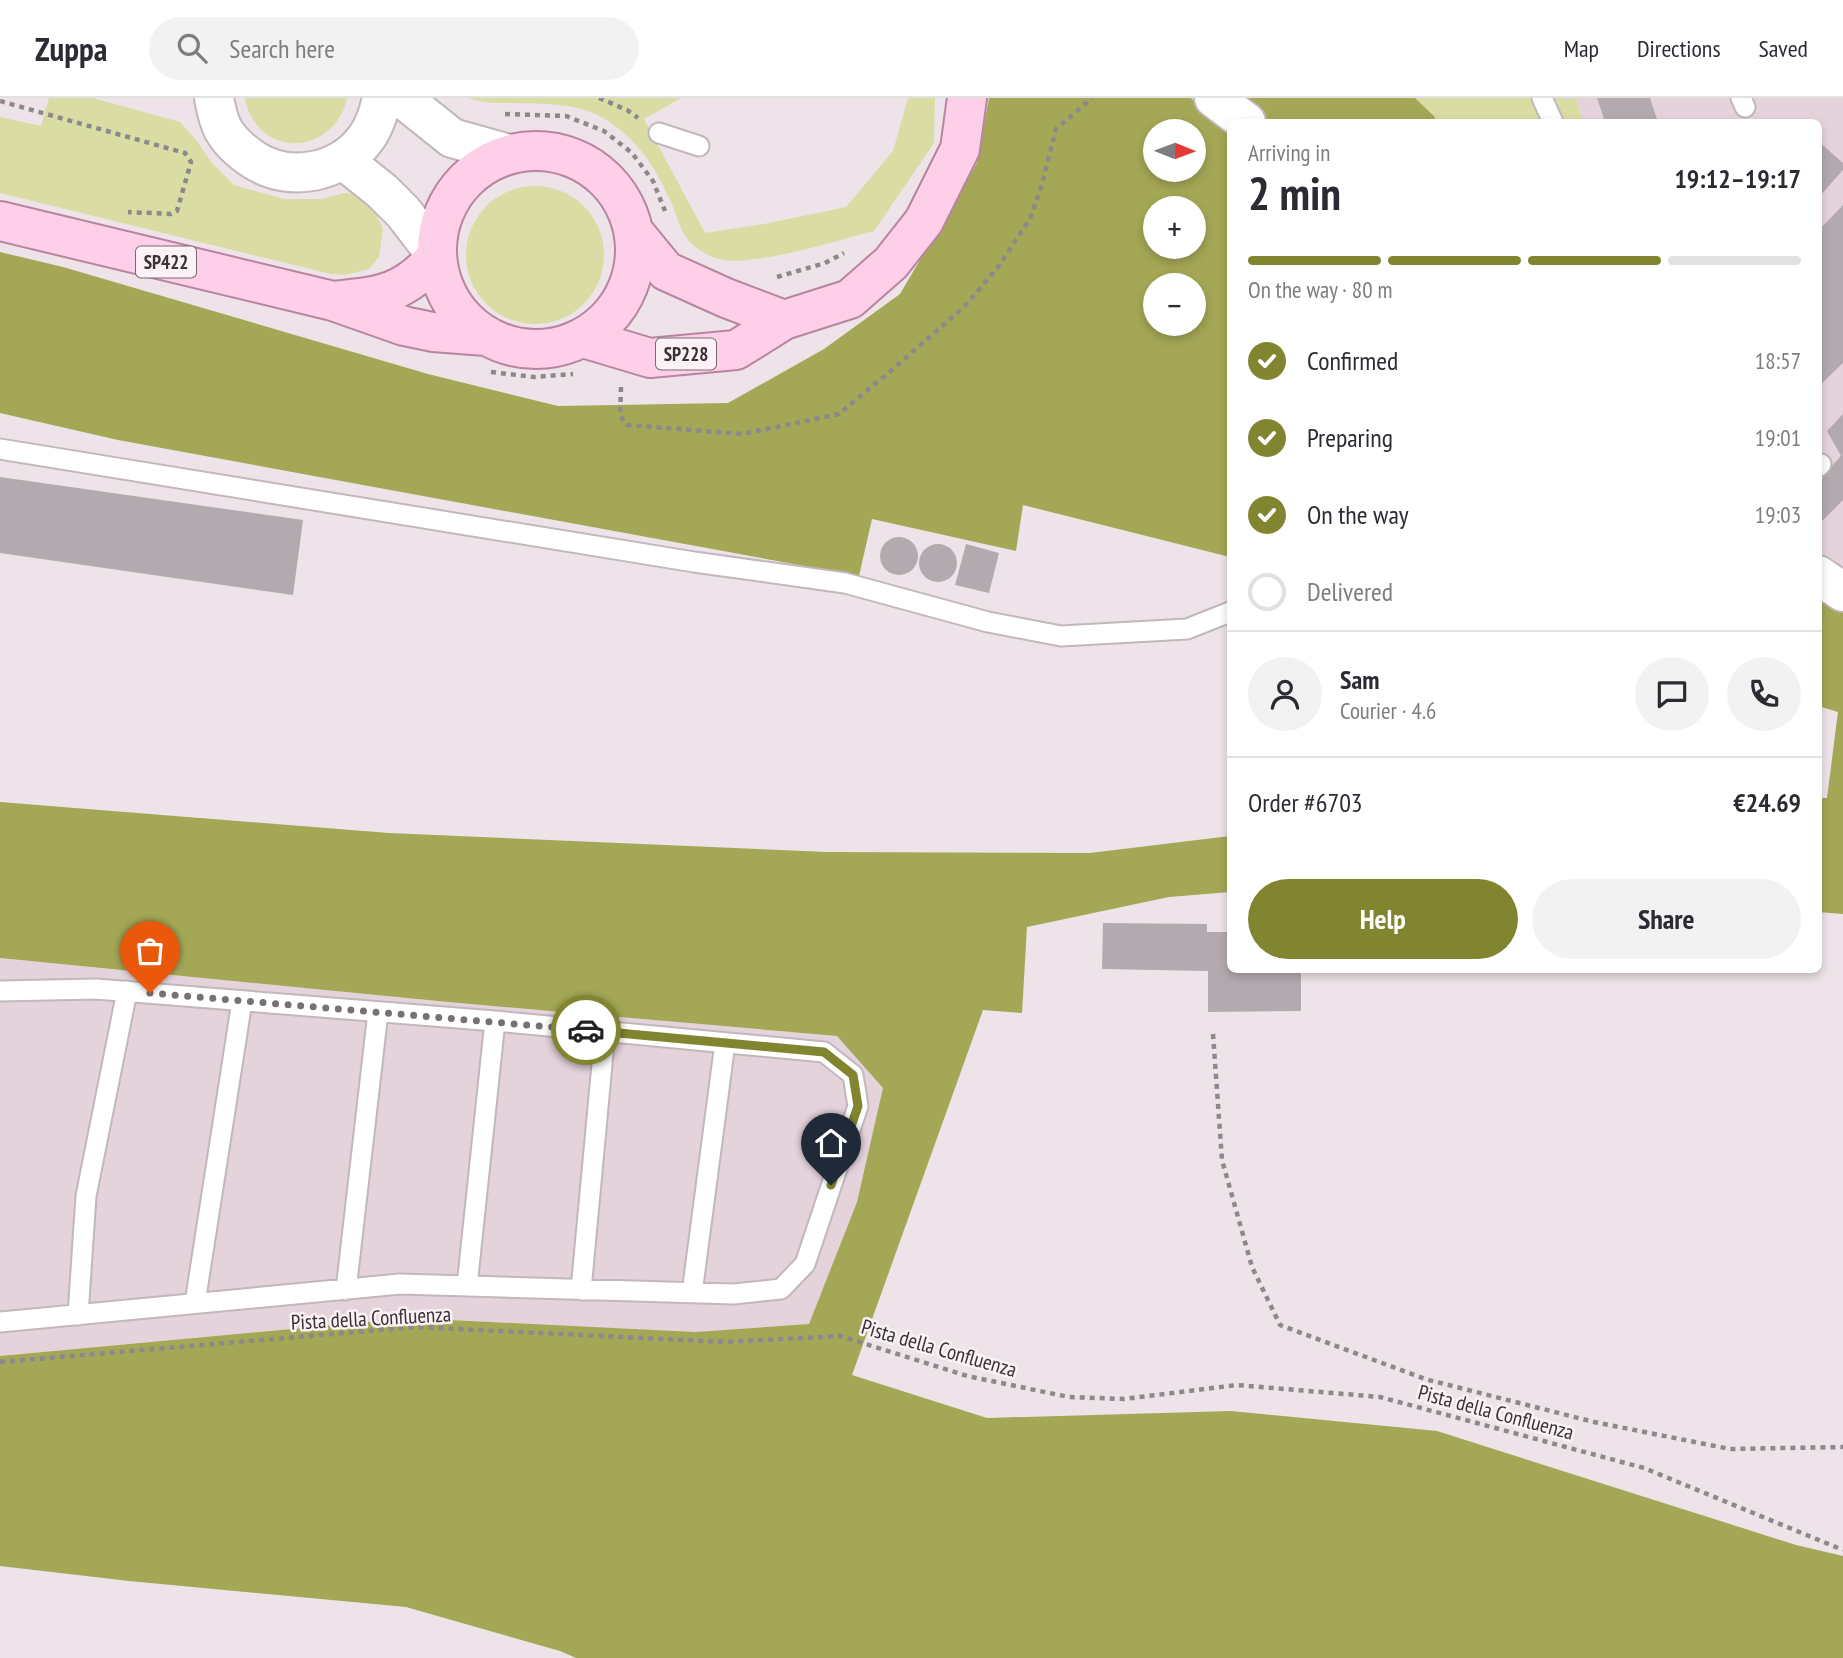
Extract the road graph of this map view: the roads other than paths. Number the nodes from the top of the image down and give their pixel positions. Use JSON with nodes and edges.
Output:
{"nodes":[{"id":1,"x":214,"y":98,"type":"edge"},
{"id":2,"x":382,"y":98,"type":"edge"},
{"id":3,"x":402,"y":98,"type":"edge"},
{"id":4,"x":967,"y":98,"type":"edge"},
{"id":5,"x":1214,"y":98,"type":"edge"},
{"id":6,"x":1542,"y":98,"type":"edge"},
{"id":7,"x":1242,"y":119,"type":"edge"},
{"id":8,"x":1552,"y":119,"type":"edge"},
{"id":9,"x":659,"y":132,"type":"road end"},
{"id":10,"x":699,"y":146,"type":"dead end"},
{"id":11,"x":509,"y":154,"type":"junction"},
{"id":12,"x":343,"y":160,"type":"junction"},
{"id":13,"x":0,"y":221,"type":"edge"},
{"id":14,"x":651,"y":224,"type":"junction"},
{"id":15,"x":437,"y":256,"type":"junction"},
{"id":16,"x":333,"y":301,"type":"junction"},
{"id":17,"x":785,"y":320,"type":"junction"},
{"id":18,"x":483,"y":353,"type":"junction"},
{"id":19,"x":583,"y":356,"type":"junction"},
{"id":20,"x":0,"y":449,"type":"edge"},
{"id":21,"x":1822,"y":578,"type":"edge"},
{"id":22,"x":1843,"y":592,"type":"edge"},
{"id":23,"x":1227,"y":613,"type":"edge"},
{"id":24,"x":0,"y":990,"type":"edge"},
{"id":25,"x":127,"y":991,"type":"junction"},
{"id":26,"x":242,"y":1001,"type":"junction"},
{"id":27,"x":378,"y":1012,"type":"junction"},
{"id":28,"x":495,"y":1021,"type":"junction"},
{"id":29,"x":605,"y":1032,"type":"junction"},
{"id":30,"x":725,"y":1043,"type":"junction"},
{"id":31,"x":467,"y":1286,"type":"junction"},
{"id":32,"x":346,"y":1290,"type":"junction"},
{"id":33,"x":581,"y":1290,"type":"junction"},
{"id":34,"x":692,"y":1293,"type":"junction"},
{"id":35,"x":195,"y":1303,"type":"junction"},
{"id":36,"x":78,"y":1315,"type":"junction"},
{"id":37,"x":0,"y":1322,"type":"edge"}],
"edges":[{"from":1,"to":12,"type":"main road"},
{"from":2,"to":12,"type":"main road"},
{"from":3,"to":11,"type":"main road"},
{"from":4,"to":17,"type":"main road"},
{"from":5,"to":7,"type":"main road"},
{"from":6,"to":8,"type":"lane"},
{"from":9,"to":10,"type":"lane"},
{"from":11,"to":14,"type":"main road"},
{"from":11,"to":15,"type":"main road"},
{"from":12,"to":15,"type":"main road"},
{"from":13,"to":16,"type":"main road","number":"SP422"},
{"from":14,"to":17,"type":"main road"},
{"from":14,"to":19,"type":"main road"},
{"from":15,"to":16,"type":"main road","number":"SP422"},
{"from":15,"to":18,"type":"main road"},
{"from":16,"to":18,"type":"main road","number":"SP422"},
{"from":17,"to":19,"type":"main road","number":"SP228"},
{"from":18,"to":19,"type":"main road"},
{"from":20,"to":23,"type":"lane"},
{"from":21,"to":22,"type":"main road"},
{"from":24,"to":25,"type":"lane"},
{"from":25,"to":26,"type":"lane"},
{"from":25,"to":36,"type":"lane"},
{"from":26,"to":27,"type":"lane"},
{"from":26,"to":35,"type":"lane"},
{"from":27,"to":28,"type":"lane"},
{"from":27,"to":32,"type":"lane"},
{"from":28,"to":29,"type":"lane"},
{"from":28,"to":31,"type":"lane"},
{"from":29,"to":30,"type":"lane"},
{"from":29,"to":33,"type":"lane"},
{"from":30,"to":34,"type":"lane"},
{"from":30,"to":34,"type":"lane"},
{"from":31,"to":32,"type":"lane"},
{"from":31,"to":33,"type":"lane"},
{"from":32,"to":35,"type":"lane"},
{"from":33,"to":34,"type":"lane"},
{"from":35,"to":36,"type":"lane"},
{"from":36,"to":37,"type":"lane"}]}
